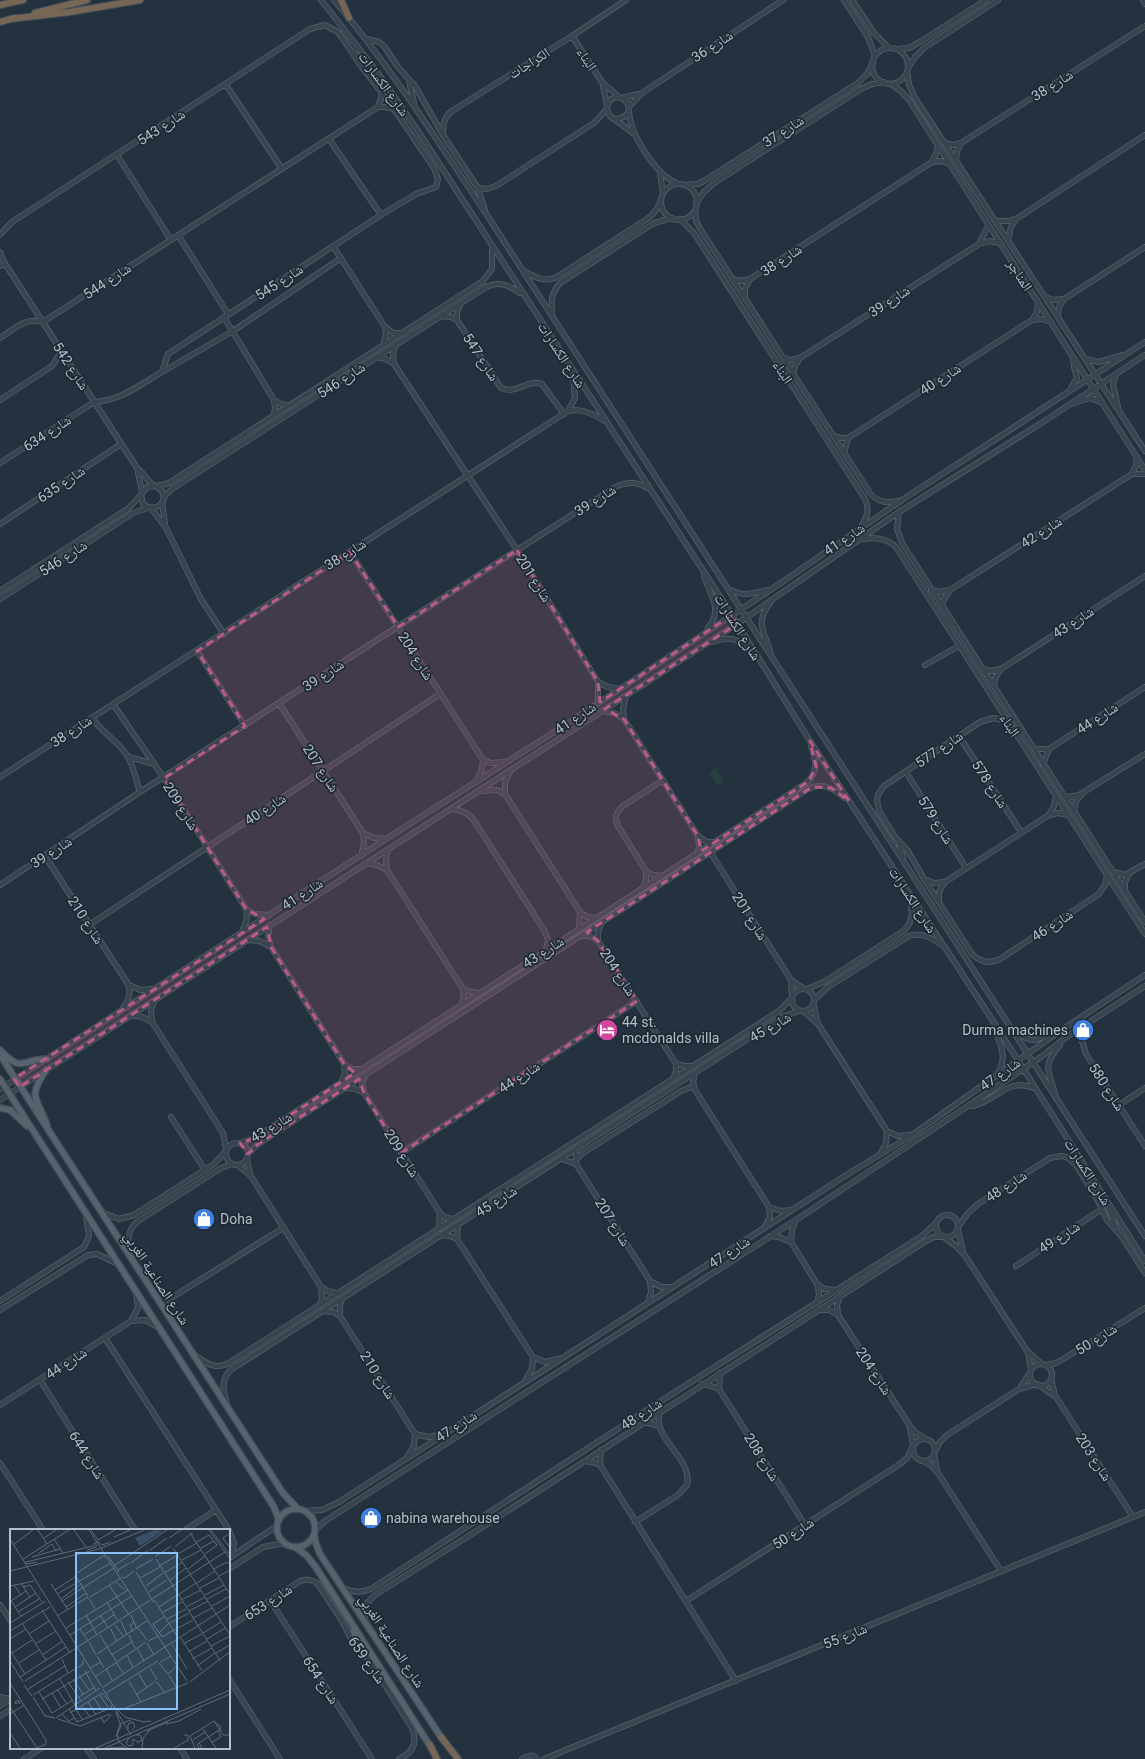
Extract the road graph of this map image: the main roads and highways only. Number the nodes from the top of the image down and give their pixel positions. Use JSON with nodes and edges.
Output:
{"nodes":[{"id":1,"x":17,"y":0,"type":"edge"},
{"id":2,"x":23,"y":0,"type":"edge"},
{"id":3,"x":87,"y":0,"type":"edge"},
{"id":4,"x":140,"y":0,"type":"edge"},
{"id":5,"x":342,"y":0,"type":"edge"},
{"id":6,"x":8,"y":4,"type":"junction"},
{"id":7,"x":0,"y":5,"type":"edge"},
{"id":8,"x":349,"y":18,"type":"road end"},
{"id":9,"x":10,"y":19,"type":"junction"},
{"id":10,"x":0,"y":22,"type":"edge"},
{"id":11,"x":0,"y":1050,"type":"edge"},
{"id":12,"x":0,"y":1055,"type":"edge"},
{"id":13,"x":47,"y":1058,"type":"road end"},
{"id":14,"x":46,"y":1070,"type":"road end"},
{"id":15,"x":0,"y":1079,"type":"edge"},
{"id":16,"x":2,"y":1088,"type":"edge"},
{"id":17,"x":0,"y":1108,"type":"edge"},
{"id":18,"x":32,"y":1130,"type":"junction"},
{"id":19,"x":50,"y":1135,"type":"junction"},
{"id":20,"x":302,"y":1510,"type":"junction"},
{"id":21,"x":278,"y":1522,"type":"junction"},
{"id":22,"x":314,"y":1532,"type":"junction"},
{"id":23,"x":295,"y":1547,"type":"junction"},
{"id":24,"x":347,"y":1616,"type":"junction"},
{"id":25,"x":362,"y":1652,"type":"road end"},
{"id":26,"x":441,"y":1738,"type":"junction"},
{"id":27,"x":430,"y":1745,"type":"joint"},
{"id":28,"x":438,"y":1759,"type":"edge"},
{"id":29,"x":454,"y":1759,"type":"edge"},
{"id":30,"x":458,"y":1759,"type":"edge"}],
"edges":[{"from":1,"to":6,"type":"highway"},
{"from":2,"to":6,"type":"highway"},
{"from":3,"to":9,"type":"highway"},
{"from":4,"to":9,"type":"highway"},
{"from":5,"to":8,"type":"highway"},
{"from":6,"to":7,"type":"highway"},
{"from":9,"to":10,"type":"highway"},
{"from":11,"to":13,"type":"main road"},
{"from":12,"to":19,"type":"main road","name":"شارع الصناعية الغربي"},
{"from":14,"to":19,"type":"main road"},
{"from":15,"to":16,"type":"main road","name":"شارع الصناعية الغربي"},
{"from":16,"to":18,"type":"main road","name":"شارع الصناعية الغربي"},
{"from":17,"to":18,"type":"main road"},
{"from":18,"to":21,"type":"main road","name":"شارع الصناعية الغربي"},
{"from":19,"to":20,"type":"main road","name":"شارع الصناعية الغربي"},
{"from":20,"to":21,"type":"main road"},
{"from":20,"to":22,"type":"main road"},
{"from":21,"to":23,"type":"main road"},
{"from":22,"to":23,"type":"main road"},
{"from":22,"to":26,"type":"main road","name":"شارع الصناعية الغربي"},
{"from":23,"to":24,"type":"main road","name":"شارع الصناعية الغربي"},
{"from":24,"to":25,"type":"main road"},
{"from":24,"to":27,"type":"main road","name":"شارع الصناعية الغربي"},
{"from":26,"to":29,"type":"main road","name":"شارع الصناعية الغربي"},
{"from":26,"to":30,"type":"highway"},
{"from":27,"to":28,"type":"highway"}]}
